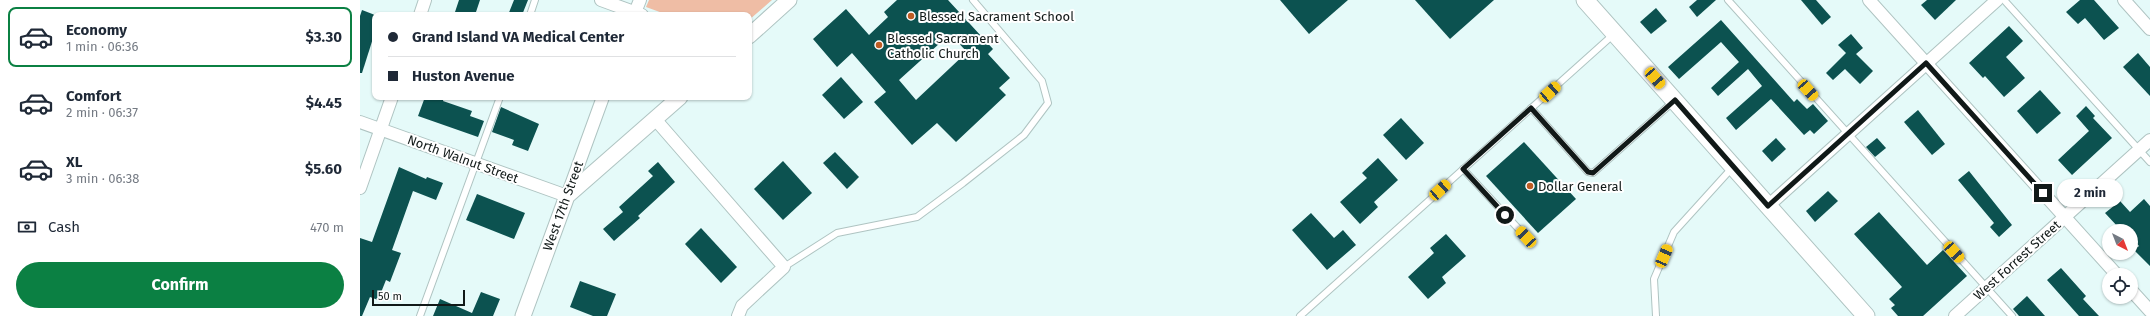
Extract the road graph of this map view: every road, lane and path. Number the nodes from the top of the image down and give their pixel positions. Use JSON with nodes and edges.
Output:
{"nodes":[{"id":1,"x":425,"y":0,"type":"edge"},
{"id":2,"x":535,"y":0,"type":"edge"},
{"id":3,"x":601,"y":0,"type":"edge"},
{"id":4,"x":640,"y":0,"type":"edge"},
{"id":5,"x":789,"y":0,"type":"edge"},
{"id":6,"x":973,"y":0,"type":"edge"},
{"id":7,"x":1585,"y":0,"type":"edge"},
{"id":8,"x":1728,"y":0,"type":"edge"},
{"id":9,"x":1869,"y":0,"type":"edge"},
{"id":10,"x":1997,"y":0,"type":"edge"},
{"id":11,"x":2004,"y":0,"type":"edge"},
{"id":12,"x":2124,"y":0,"type":"edge"},
{"id":13,"x":421,"y":12,"type":"edge"},
{"id":14,"x":531,"y":12,"type":"edge"},
{"id":15,"x":632,"y":12,"type":"edge"},
{"id":16,"x":637,"y":12,"type":"edge"},
{"id":17,"x":2150,"y":29,"type":"edge"},
{"id":18,"x":752,"y":33,"type":"edge"},
{"id":19,"x":1615,"y":33,"type":"junction"},
{"id":20,"x":1926,"y":63,"type":"junction"},
{"id":21,"x":391,"y":100,"type":"edge"},
{"id":22,"x":499,"y":100,"type":"edge"},
{"id":23,"x":602,"y":100,"type":"edge"},
{"id":24,"x":677,"y":100,"type":"edge"},
{"id":25,"x":1675,"y":100,"type":"junction"},
{"id":26,"x":1531,"y":108,"type":"junction"},
{"id":27,"x":655,"y":119,"type":"junction"},
{"id":28,"x":360,"y":122,"type":"edge"},
{"id":29,"x":381,"y":130,"type":"junction"},
{"id":30,"x":1848,"y":134,"type":"junction"},
{"id":31,"x":2150,"y":140,"type":"edge"},
{"id":32,"x":2139,"y":150,"type":"junction"},
{"id":33,"x":2150,"y":162,"type":"edge"},
{"id":34,"x":476,"y":164,"type":"junction"},
{"id":35,"x":1733,"y":166,"type":"junction"},
{"id":36,"x":1463,"y":169,"type":"junction"},
{"id":37,"x":360,"y":188,"type":"edge"},
{"id":38,"x":1440,"y":190,"type":"dead end"},
{"id":39,"x":566,"y":196,"type":"junction"},
{"id":40,"x":1433,"y":196,"type":"dead end"},
{"id":41,"x":1768,"y":206,"type":"junction"},
{"id":42,"x":2065,"y":217,"type":"junction"},
{"id":43,"x":1526,"y":237,"type":"dead end"},
{"id":44,"x":784,"y":267,"type":"junction"},
{"id":45,"x":2111,"y":268,"type":"edge"},
{"id":46,"x":1986,"y":288,"type":"junction"},
{"id":47,"x":2138,"y":298,"type":"edge"},
{"id":48,"x":2150,"y":311,"type":"edge"},
{"id":49,"x":420,"y":316,"type":"edge"},
{"id":50,"x":523,"y":316,"type":"edge"},
{"id":51,"x":738,"y":316,"type":"edge"},
{"id":52,"x":1300,"y":316,"type":"edge"},
{"id":53,"x":1656,"y":316,"type":"edge"},
{"id":54,"x":1866,"y":316,"type":"edge"},
{"id":55,"x":1955,"y":316,"type":"edge"},
{"id":56,"x":2012,"y":316,"type":"edge"}],
"edges":[{"from":1,"to":13,"type":"street"},
{"from":2,"to":14,"type":"lane"},
{"from":3,"to":15,"type":"street"},
{"from":4,"to":16,"type":"street"},
{"from":5,"to":18,"type":"street"},
{"from":6,"to":44,"type":"lane"},
{"from":7,"to":19,"type":"main road"},
{"from":8,"to":30,"type":"lane"},
{"from":9,"to":20,"type":"street"},
{"from":10,"to":20,"type":"street"},
{"from":11,"to":32,"type":"lane"},
{"from":12,"to":17,"type":"street"},
{"from":19,"to":25,"type":"main road"},
{"from":19,"to":26,"type":"lane"},
{"from":20,"to":30,"type":"street"},
{"from":20,"to":42,"type":"street"},
{"from":21,"to":29,"type":"street"},
{"from":22,"to":34,"type":"lane"},
{"from":23,"to":39,"type":"street","name":"West 17th Street"},
{"from":24,"to":27,"type":"street"},
{"from":25,"to":26,"type":"lane"},
{"from":25,"to":35,"type":"main road"},
{"from":26,"to":36,"type":"lane"},
{"from":27,"to":39,"type":"street"},
{"from":27,"to":44,"type":"street"},
{"from":28,"to":29,"type":"street","name":"North Walnut Street"},
{"from":29,"to":34,"type":"street","name":"North Walnut Street"},
{"from":29,"to":37,"type":"street"},
{"from":30,"to":41,"type":"street"},
{"from":30,"to":46,"type":"lane"},
{"from":31,"to":32,"type":"street","name":"West Forrest Street"},
{"from":32,"to":33,"type":"lane"},
{"from":32,"to":42,"type":"street","name":"West Forrest Street"},
{"from":34,"to":39,"type":"street","name":"North Walnut Street"},
{"from":34,"to":49,"type":"lane"},
{"from":35,"to":41,"type":"main road"},
{"from":35,"to":53,"type":"lane"},
{"from":36,"to":38,"type":"lane"},
{"from":36,"to":43,"type":"lane"},
{"from":39,"to":50,"type":"street","name":"West 17th Street"},
{"from":40,"to":52,"type":"lane"},
{"from":41,"to":54,"type":"main road"},
{"from":42,"to":45,"type":"street"},
{"from":42,"to":46,"type":"street","name":"West Forrest Street"},
{"from":44,"to":51,"type":"street"},
{"from":46,"to":55,"type":"street","name":"West Forrest Street"},
{"from":46,"to":56,"type":"lane"},
{"from":47,"to":48,"type":"street"}]}
